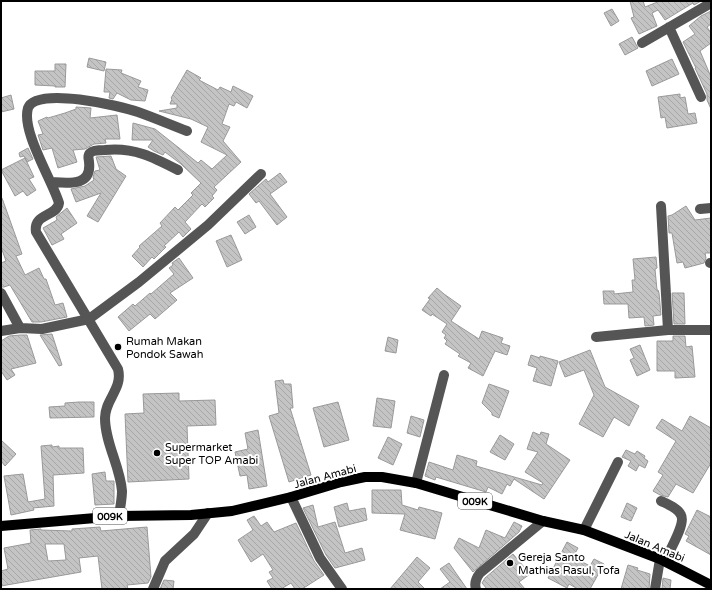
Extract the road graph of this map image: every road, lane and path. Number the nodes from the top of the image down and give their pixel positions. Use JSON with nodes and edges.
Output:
{"nodes":[{"id":1,"x":711,"y":3,"type":"edge"},
{"id":2,"x":669,"y":27,"type":"junction"},
{"id":3,"x":642,"y":43,"type":"dead end"},
{"id":4,"x":701,"y":97,"type":"dead end"},
{"id":5,"x":187,"y":131,"type":"dead end"},
{"id":6,"x":178,"y":170,"type":"dead end"},
{"id":7,"x":261,"y":174,"type":"dead end"},
{"id":8,"x":51,"y":182,"type":"junction"},
{"id":9,"x":661,"y":206,"type":"dead end"},
{"id":10,"x":711,"y":208,"type":"edge"},
{"id":11,"x":700,"y":209,"type":"dead end"},
{"id":12,"x":1,"y":293,"type":"edge"},
{"id":13,"x":89,"y":319,"type":"junction"},
{"id":14,"x":20,"y":328,"type":"junction"},
{"id":15,"x":668,"y":330,"type":"junction"},
{"id":16,"x":711,"y":330,"type":"edge"},
{"id":17,"x":1,"y":331,"type":"edge"},
{"id":18,"x":596,"y":337,"type":"dead end"},
{"id":19,"x":444,"y":375,"type":"dead end"},
{"id":20,"x":618,"y":462,"type":"dead end"},
{"id":21,"x":416,"y":483,"type":"junction"},
{"id":22,"x":291,"y":497,"type":"junction"},
{"id":23,"x":661,"y":501,"type":"dead end"},
{"id":24,"x":208,"y":513,"type":"junction"},
{"id":25,"x":119,"y":516,"type":"junction"},
{"id":26,"x":543,"y":521,"type":"junction"},
{"id":27,"x":1,"y":526,"type":"edge"},
{"id":28,"x":584,"y":530,"type":"junction"},
{"id":29,"x":662,"y":560,"type":"junction"},
{"id":30,"x":711,"y":585,"type":"edge"},
{"id":31,"x":153,"y":589,"type":"edge"},
{"id":32,"x":342,"y":589,"type":"edge"},
{"id":33,"x":476,"y":589,"type":"edge"},
{"id":34,"x":655,"y":589,"type":"edge"}],
"edges":[{"from":1,"to":2,"type":"street"},
{"from":2,"to":3,"type":"street"},
{"from":2,"to":4,"type":"street"},
{"from":5,"to":8,"type":"street"},
{"from":6,"to":8,"type":"street"},
{"from":7,"to":13,"type":"street"},
{"from":8,"to":13,"type":"street"},
{"from":9,"to":15,"type":"street"},
{"from":10,"to":11,"type":"street"},
{"from":12,"to":14,"type":"street"},
{"from":13,"to":14,"type":"street"},
{"from":13,"to":25,"type":"street"},
{"from":14,"to":17,"type":"street"},
{"from":15,"to":16,"type":"street"},
{"from":15,"to":18,"type":"street"},
{"from":19,"to":21,"type":"street"},
{"from":20,"to":28,"type":"street"},
{"from":21,"to":22,"type":"main road","name":"Jalan Amabi","number":"009K"},
{"from":21,"to":26,"type":"main road","name":"Jalan Amabi","number":"009K"},
{"from":22,"to":24,"type":"main road","name":"Jalan Amabi","number":"009K"},
{"from":22,"to":32,"type":"street"},
{"from":23,"to":29,"type":"street"},
{"from":24,"to":25,"type":"main road","name":"Jalan Amabi","number":"009K"},
{"from":24,"to":31,"type":"street"},
{"from":25,"to":27,"type":"main road","name":"Jalan Amabi","number":"009K"},
{"from":26,"to":28,"type":"main road","name":"Jalan Amabi","number":"009K"},
{"from":26,"to":33,"type":"street"},
{"from":28,"to":29,"type":"main road","name":"Jalan Amabi","number":"009K"},
{"from":29,"to":30,"type":"main road","name":"Jalan Amabi","number":"009K"},
{"from":29,"to":34,"type":"street"}]}
